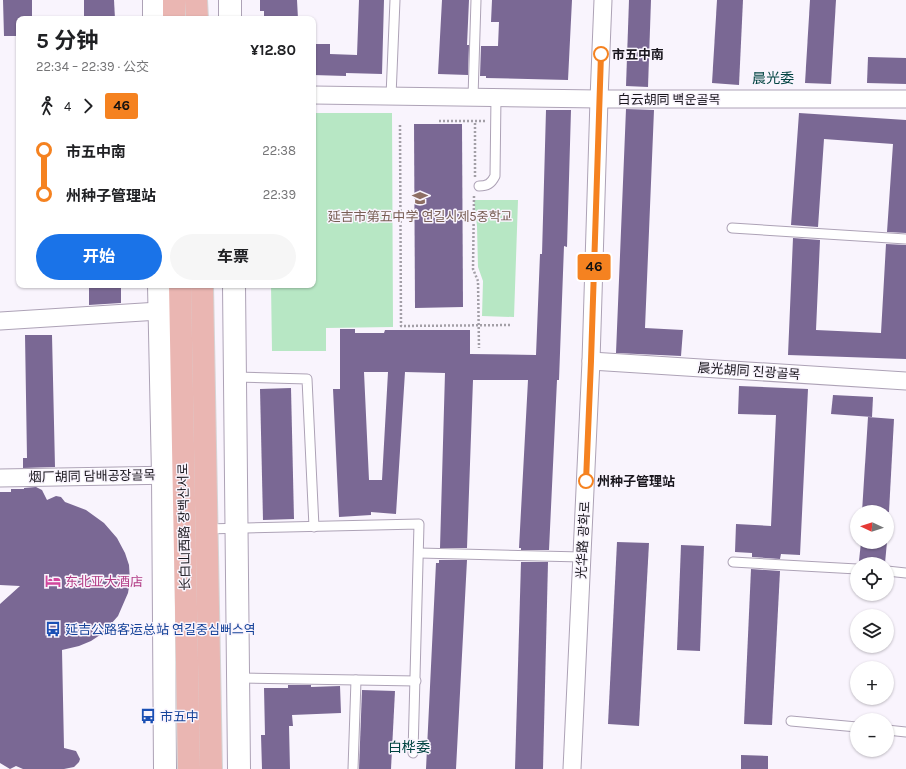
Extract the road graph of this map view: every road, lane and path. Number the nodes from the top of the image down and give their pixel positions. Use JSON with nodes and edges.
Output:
{"nodes":[{"id":1,"x":154,"y":0,"type":"edge"},
{"id":2,"x":174,"y":0,"type":"edge"},
{"id":3,"x":196,"y":0,"type":"edge"},
{"id":4,"x":230,"y":0,"type":"edge"},
{"id":5,"x":395,"y":0,"type":"edge"},
{"id":6,"x":476,"y":0,"type":"edge"},
{"id":7,"x":603,"y":0,"type":"edge"},
{"id":8,"x":154,"y":16,"type":"edge"},
{"id":9,"x":174,"y":16,"type":"edge"},
{"id":10,"x":197,"y":16,"type":"edge"},
{"id":11,"x":230,"y":16,"type":"edge"},
{"id":12,"x":316,"y":95,"type":"edge"},
{"id":13,"x":391,"y":96,"type":"junction"},
{"id":14,"x":473,"y":96,"type":"junction"},
{"id":15,"x":496,"y":97,"type":"junction"},
{"id":16,"x":599,"y":98,"type":"junction"},
{"id":17,"x":906,"y":99,"type":"edge"},
{"id":18,"x":439,"y":121,"type":"dead end"},
{"id":19,"x":475,"y":121,"type":"junction"},
{"id":20,"x":496,"y":122,"type":"junction"},
{"id":21,"x":400,"y":125,"type":"dead end"},
{"id":22,"x":475,"y":177,"type":"dead end"},
{"id":23,"x":476,"y":190,"type":"joint"},
{"id":24,"x":462,"y":217,"type":"dead end"},
{"id":25,"x":474,"y":217,"type":"junction"},
{"id":26,"x":732,"y":228,"type":"dead end"},
{"id":27,"x":906,"y":239,"type":"edge"},
{"id":28,"x":159,"y":288,"type":"edge"},
{"id":29,"x":180,"y":288,"type":"edge"},
{"id":30,"x":202,"y":288,"type":"edge"},
{"id":31,"x":234,"y":288,"type":"edge"},
{"id":32,"x":159,"y":311,"type":"junction"},
{"id":33,"x":0,"y":321,"type":"edge"},
{"id":34,"x":478,"y":325,"type":"junction"},
{"id":35,"x":512,"y":325,"type":"dead end"},
{"id":36,"x":479,"y":348,"type":"dead end"},
{"id":37,"x":591,"y":361,"type":"junction"},
{"id":38,"x":235,"y":377,"type":"junction"},
{"id":39,"x":906,"y":381,"type":"edge"},
{"id":40,"x":173,"y":475,"type":"junction"},
{"id":41,"x":0,"y":478,"type":"edge"},
{"id":42,"x":314,"y":527,"type":"junction"},
{"id":43,"x":206,"y":529,"type":"junction"},
{"id":44,"x":237,"y":529,"type":"junction"},
{"id":45,"x":419,"y":553,"type":"junction"},
{"id":46,"x":582,"y":557,"type":"junction"},
{"id":47,"x":733,"y":562,"type":"dead end"},
{"id":48,"x":850,"y":570,"type":"edge"},
{"id":49,"x":894,"y":572,"type":"edge"},
{"id":50,"x":906,"y":573,"type":"edge"},
{"id":51,"x":239,"y":678,"type":"junction"},
{"id":52,"x":356,"y":680,"type":"junction"},
{"id":53,"x":416,"y":681,"type":"junction"},
{"id":54,"x":792,"y":721,"type":"dead end"},
{"id":55,"x":850,"y":726,"type":"edge"},
{"id":56,"x":894,"y":731,"type":"edge"},
{"id":57,"x":906,"y":732,"type":"edge"},
{"id":58,"x":413,"y":753,"type":"dead end"},
{"id":59,"x":165,"y":769,"type":"edge"},
{"id":60,"x":189,"y":769,"type":"edge"},
{"id":61,"x":211,"y":769,"type":"edge"},
{"id":62,"x":239,"y":769,"type":"edge"},
{"id":63,"x":353,"y":769,"type":"edge"},
{"id":64,"x":572,"y":769,"type":"edge"}],
"edges":[{"from":1,"to":8,"type":"street"},
{"from":2,"to":9,"type":"main road"},
{"from":3,"to":10,"type":"main road"},
{"from":4,"to":11,"type":"street"},
{"from":5,"to":13,"type":"lane"},
{"from":6,"to":14,"type":"lane"},
{"from":7,"to":16,"type":"street","name":"光华路 광화로"},
{"from":12,"to":13,"type":"street","name":"白云胡同 백운골목"},
{"from":13,"to":14,"type":"street","name":"白云胡同 백운골목"},
{"from":14,"to":15,"type":"street","name":"白云胡同 백운골목"},
{"from":15,"to":16,"type":"street","name":"白云胡同 백운골목"},
{"from":15,"to":20,"type":"lane"},
{"from":16,"to":17,"type":"street","name":"白云胡同 백운골목"},
{"from":16,"to":37,"type":"street","name":"光华路 광화로"},
{"from":18,"to":19,"type":"path"},
{"from":19,"to":20,"type":"path"},
{"from":19,"to":22,"type":"path"},
{"from":20,"to":23,"type":"lane"},
{"from":21,"to":34,"type":"path"},
{"from":23,"to":25,"type":"path"},
{"from":24,"to":25,"type":"path"},
{"from":25,"to":34,"type":"path"},
{"from":26,"to":27,"type":"lane"},
{"from":28,"to":32,"type":"street"},
{"from":29,"to":40,"type":"main road","name":"长白山西路 장백산서로"},
{"from":30,"to":43,"type":"main road","name":"长白山西路 장백산서로"},
{"from":31,"to":38,"type":"street"},
{"from":32,"to":33,"type":"street"},
{"from":32,"to":40,"type":"street"},
{"from":34,"to":35,"type":"path"},
{"from":34,"to":36,"type":"path"},
{"from":37,"to":39,"type":"street","name":"晨光胡同 진광골목"},
{"from":37,"to":46,"type":"street","name":"光华路 광화로"},
{"from":38,"to":42,"type":"lane"},
{"from":38,"to":44,"type":"street"},
{"from":40,"to":41,"type":"street","name":"烟厂胡同 담배공장골목"},
{"from":40,"to":59,"type":"street"},
{"from":40,"to":60,"type":"main road","name":"长白山西路 장백산서로"},
{"from":42,"to":44,"type":"lane"},
{"from":42,"to":45,"type":"lane"},
{"from":43,"to":44,"type":"lane"},
{"from":43,"to":61,"type":"main road","name":"长白山西路 장백산서로"},
{"from":44,"to":51,"type":"street"},
{"from":45,"to":46,"type":"lane"},
{"from":45,"to":53,"type":"lane"},
{"from":46,"to":64,"type":"street","name":"光华路 광화로"},
{"from":47,"to":48,"type":"lane"},
{"from":49,"to":50,"type":"lane"},
{"from":51,"to":52,"type":"lane"},
{"from":51,"to":62,"type":"street"},
{"from":52,"to":53,"type":"lane"},
{"from":52,"to":63,"type":"lane"},
{"from":53,"to":58,"type":"lane"},
{"from":54,"to":55,"type":"lane"},
{"from":56,"to":57,"type":"lane"}]}
